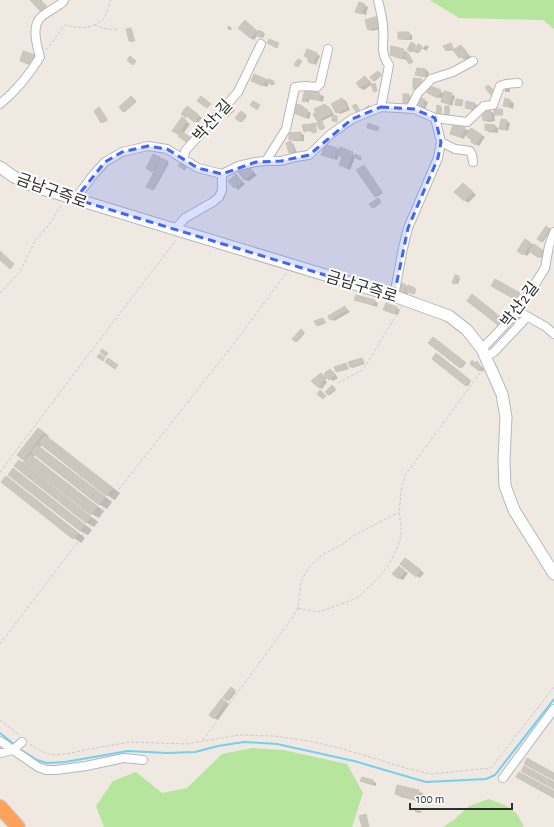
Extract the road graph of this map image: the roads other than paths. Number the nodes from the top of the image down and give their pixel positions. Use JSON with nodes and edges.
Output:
{"nodes":[{"id":1,"x":64,"y":0,"type":"edge"},
{"id":2,"x":378,"y":0,"type":"edge"},
{"id":3,"x":261,"y":44,"type":"dead end"},
{"id":4,"x":328,"y":49,"type":"dead end"},
{"id":5,"x":473,"y":61,"type":"dead end"},
{"id":6,"x":518,"y":83,"type":"dead end"},
{"id":7,"x":0,"y":104,"type":"edge"},
{"id":8,"x":381,"y":107,"type":"junction"},
{"id":9,"x":410,"y":109,"type":"junction"},
{"id":10,"x":435,"y":118,"type":"junction"},
{"id":11,"x":441,"y":142,"type":"junction"},
{"id":12,"x":184,"y":159,"type":"junction"},
{"id":13,"x":266,"y":161,"type":"junction"},
{"id":14,"x":473,"y":162,"type":"dead end"},
{"id":15,"x":0,"y":167,"type":"edge"},
{"id":16,"x":222,"y":174,"type":"junction"},
{"id":17,"x":71,"y":198,"type":"junction"},
{"id":18,"x":178,"y":230,"type":"junction"},
{"id":19,"x":554,"y":232,"type":"edge"},
{"id":20,"x":394,"y":296,"type":"junction"},
{"id":21,"x":518,"y":311,"type":"junction"},
{"id":22,"x":527,"y":317,"type":"junction"},
{"id":23,"x":554,"y":334,"type":"edge"},
{"id":24,"x":485,"y":357,"type":"junction"},
{"id":25,"x":554,"y":574,"type":"edge"},
{"id":26,"x":554,"y":709,"type":"edge"},
{"id":27,"x":0,"y":741,"type":"edge"},
{"id":28,"x":23,"y":741,"type":"road end"},
{"id":29,"x":14,"y":750,"type":"junction"},
{"id":30,"x":0,"y":754,"type":"edge"},
{"id":31,"x":143,"y":760,"type":"dead end"},
{"id":32,"x":503,"y":778,"type":"dead end"},
{"id":33,"x":0,"y":807,"type":"edge"},
{"id":34,"x":18,"y":827,"type":"edge"}],
"edges":[{"from":1,"to":7,"type":"street"},
{"from":2,"to":8,"type":"street"},
{"from":3,"to":12,"type":"street","name":"박산1길"},
{"from":4,"to":13,"type":"street"},
{"from":5,"to":9,"type":"street"},
{"from":6,"to":10,"type":"street"},
{"from":8,"to":9,"type":"street"},
{"from":8,"to":13,"type":"street"},
{"from":9,"to":10,"type":"street"},
{"from":10,"to":11,"type":"street"},
{"from":11,"to":14,"type":"street"},
{"from":11,"to":20,"type":"street"},
{"from":12,"to":16,"type":"street","name":"박산1길"},
{"from":12,"to":17,"type":"street"},
{"from":13,"to":16,"type":"street"},
{"from":15,"to":17,"type":"main road","name":"금남구즉로"},
{"from":16,"to":18,"type":"street"},
{"from":17,"to":18,"type":"main road","name":"금남구즉로"},
{"from":18,"to":20,"type":"main road","name":"금남구즉로"},
{"from":19,"to":21,"type":"street","name":"박산2길"},
{"from":20,"to":24,"type":"main road","name":"금남구즉로"},
{"from":21,"to":22,"type":"street"},
{"from":21,"to":24,"type":"street","name":"박산2길"},
{"from":22,"to":23,"type":"street"},
{"from":22,"to":24,"type":"street"},
{"from":24,"to":25,"type":"main road","name":"금남구즉로"},
{"from":26,"to":32,"type":"street"},
{"from":27,"to":29,"type":"street"},
{"from":28,"to":29,"type":"street"},
{"from":29,"to":30,"type":"street"},
{"from":29,"to":31,"type":"street"},
{"from":33,"to":34,"type":"highway"}]}
